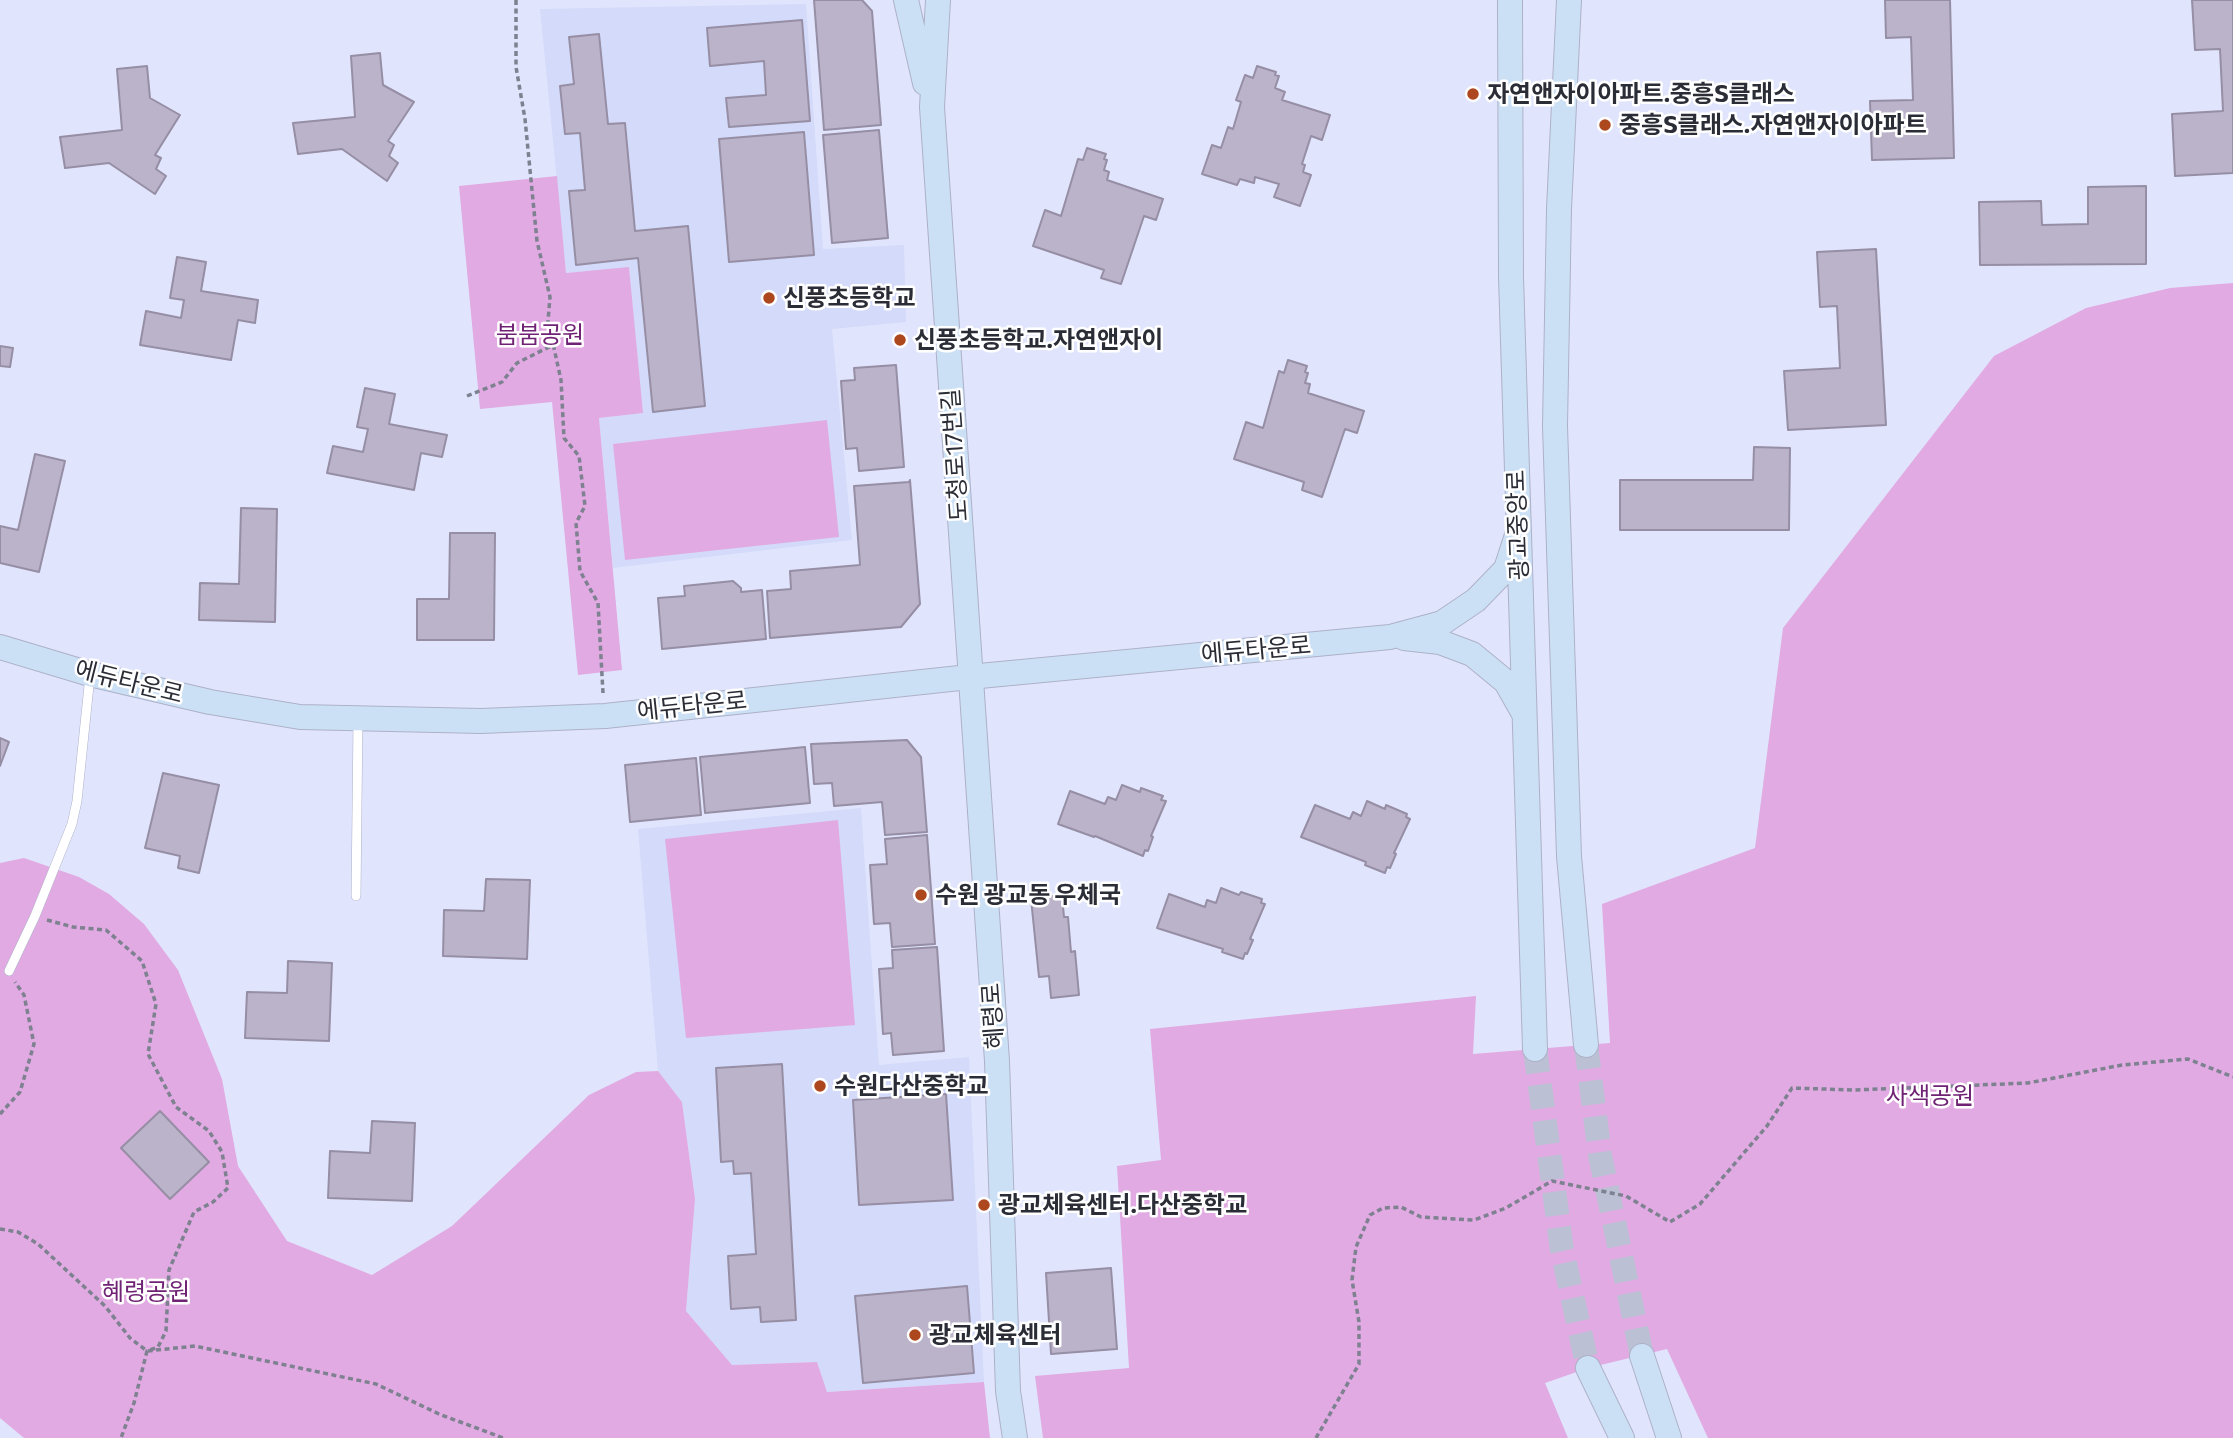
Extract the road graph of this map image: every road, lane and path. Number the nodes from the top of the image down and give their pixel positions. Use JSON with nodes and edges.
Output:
{"nodes":[{"id":1,"x":516,"y":0,"type":"edge"},
{"id":2,"x":905,"y":0,"type":"edge"},
{"id":3,"x":938,"y":0,"type":"edge"},
{"id":4,"x":1510,"y":0,"type":"edge"},
{"id":5,"x":1569,"y":0,"type":"edge"},
{"id":6,"x":932,"y":107,"type":"junction"},
{"id":7,"x":553,"y":345,"type":"junction"},
{"id":8,"x":467,"y":396,"type":"dead end"},
{"id":9,"x":1518,"y":532,"type":"junction"},
{"id":10,"x":1390,"y":637,"type":"junction"},
{"id":11,"x":0,"y":647,"type":"edge"},
{"id":12,"x":90,"y":674,"type":"junction"},
{"id":13,"x":969,"y":677,"type":"junction"},
{"id":14,"x":605,"y":716,"type":"junction"},
{"id":15,"x":1525,"y":716,"type":"junction"},
{"id":16,"x":358,"y":718,"type":"junction"},
{"id":17,"x":356,"y":896,"type":"dead end"},
{"id":18,"x":35,"y":916,"type":"junction"},
{"id":19,"x":9,"y":971,"type":"joint"},
{"id":20,"x":1586,"y":1045,"type":"tunnel mouth"},
{"id":21,"x":1535,"y":1049,"type":"tunnel mouth"},
{"id":22,"x":2233,"y":1077,"type":"edge"},
{"id":23,"x":0,"y":1114,"type":"edge"},
{"id":24,"x":0,"y":1229,"type":"edge"},
{"id":25,"x":147,"y":1351,"type":"junction"},
{"id":26,"x":1642,"y":1356,"type":"tunnel mouth"},
{"id":27,"x":1588,"y":1368,"type":"tunnel mouth"},
{"id":28,"x":121,"y":1438,"type":"edge"},
{"id":29,"x":503,"y":1438,"type":"edge"},
{"id":30,"x":1015,"y":1438,"type":"edge"},
{"id":31,"x":1316,"y":1438,"type":"edge"},
{"id":32,"x":1622,"y":1438,"type":"edge"},
{"id":33,"x":1669,"y":1438,"type":"edge"}],
"edges":[{"from":1,"to":7,"type":"path"},
{"from":2,"to":6,"type":"street","name":"도청로17번길"},
{"from":3,"to":6,"type":"street","name":"도청로17번길"},
{"from":4,"to":9,"type":"street","name":"광교중앙로"},
{"from":5,"to":20,"type":"street","name":"광교중앙로"},
{"from":6,"to":13,"type":"street","name":"도청로17번길"},
{"from":7,"to":8,"type":"path"},
{"from":7,"to":14,"type":"path"},
{"from":9,"to":10,"type":"street"},
{"from":9,"to":15,"type":"street","name":"광교중앙로"},
{"from":10,"to":13,"type":"street","name":"에듀타운로"},
{"from":10,"to":15,"type":"street"},
{"from":11,"to":12,"type":"street","name":"에듀타운로"},
{"from":12,"to":16,"type":"street","name":"에듀타운로"},
{"from":12,"to":18,"type":"lane"},
{"from":13,"to":14,"type":"street","name":"에듀타운로"},
{"from":13,"to":30,"type":"street","name":"혜령로"},
{"from":14,"to":16,"type":"street","name":"에듀타운로"},
{"from":15,"to":21,"type":"street","name":"광교중앙로"},
{"from":16,"to":17,"type":"lane"},
{"from":18,"to":19,"type":"lane"},
{"from":18,"to":25,"type":"path"},
{"from":19,"to":23,"type":"path"},
{"from":22,"to":31,"type":"path"},
{"from":24,"to":25,"type":"path"},
{"from":25,"to":28,"type":"path"},
{"from":25,"to":29,"type":"path"},
{"from":26,"to":33,"type":"street"},
{"from":27,"to":32,"type":"street"}]}
